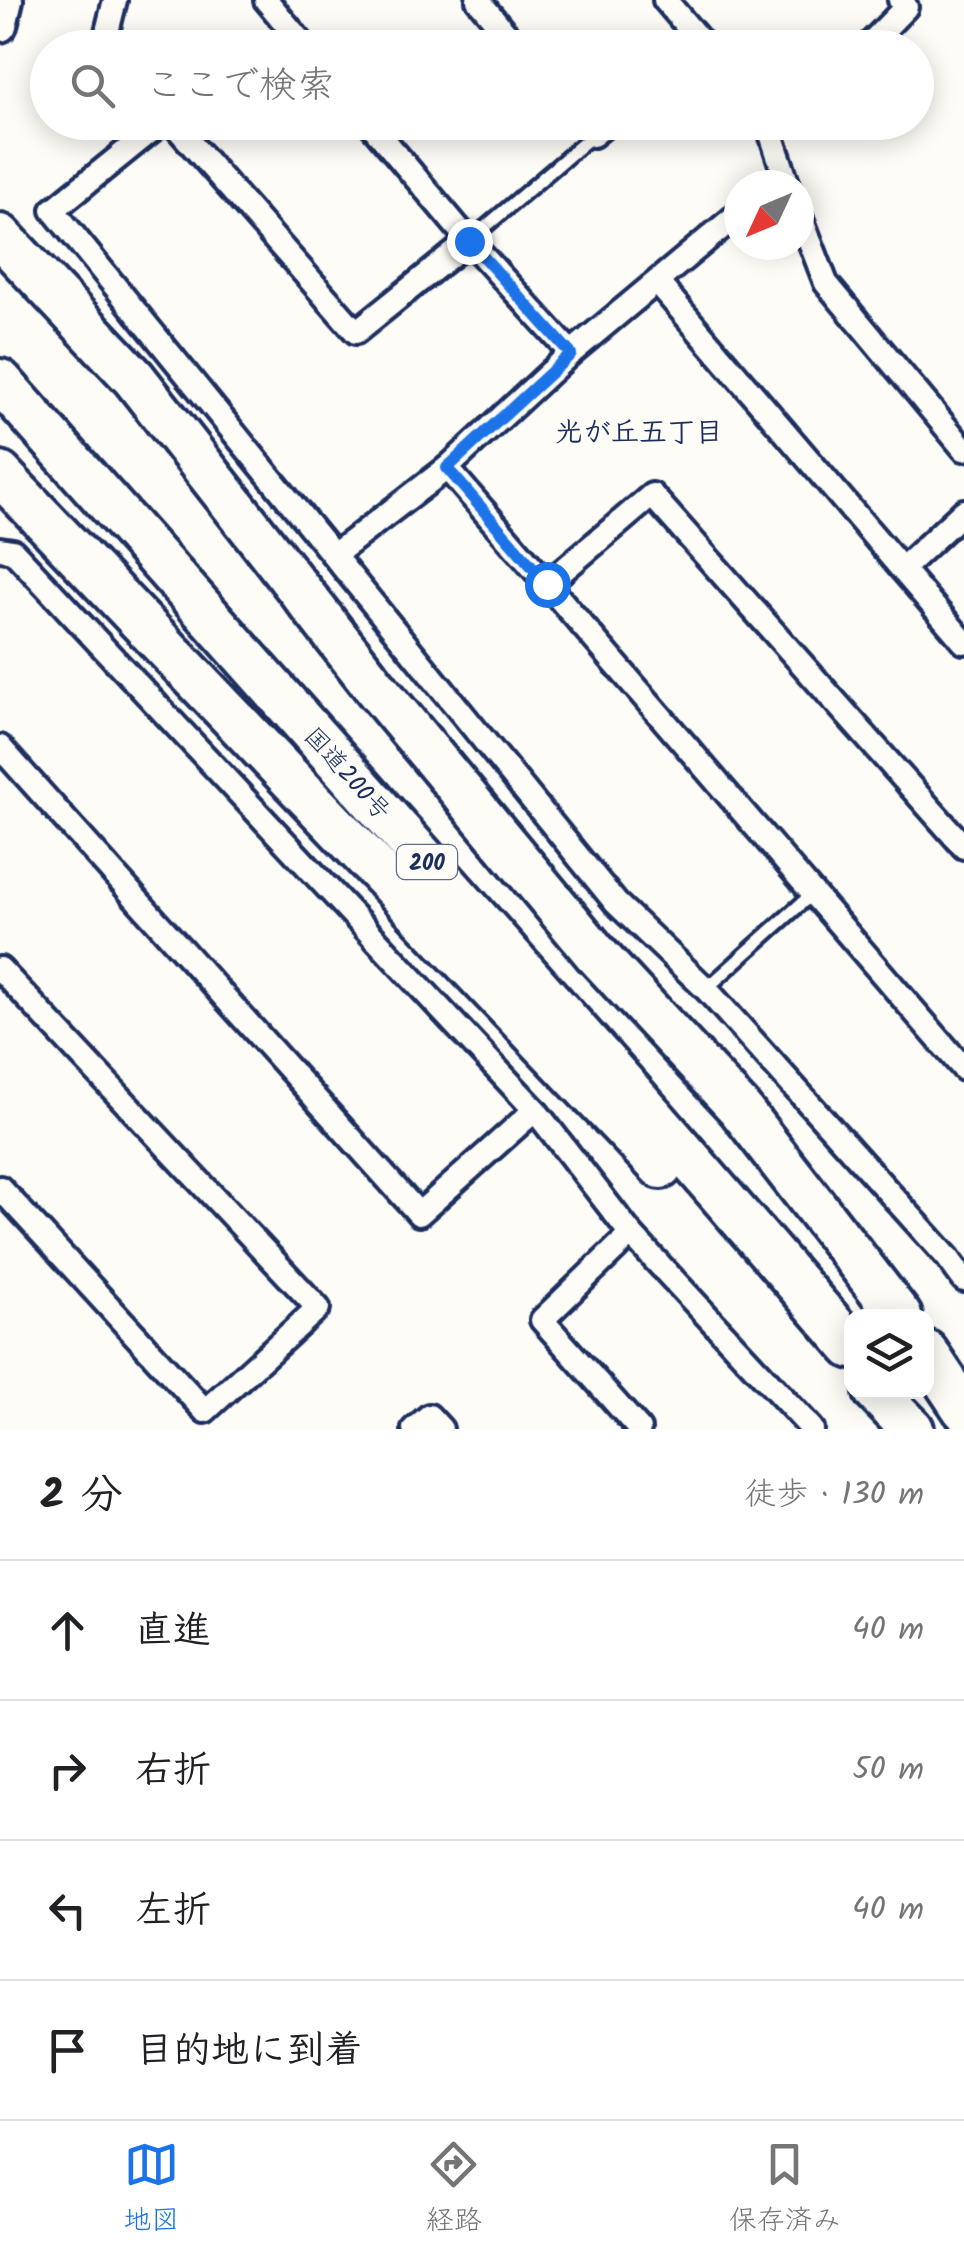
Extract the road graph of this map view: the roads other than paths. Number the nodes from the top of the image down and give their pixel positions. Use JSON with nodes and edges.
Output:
{"nodes":[{"id":1,"x":6,"y":0,"type":"edge"},
{"id":2,"x":116,"y":0,"type":"edge"},
{"id":3,"x":266,"y":0,"type":"edge"},
{"id":4,"x":478,"y":0,"type":"edge"},
{"id":5,"x":665,"y":0,"type":"edge"},
{"id":6,"x":900,"y":0,"type":"edge"},
{"id":7,"x":0,"y":25,"type":"edge"},
{"id":8,"x":108,"y":30,"type":"edge"},
{"id":9,"x":291,"y":30,"type":"edge"},
{"id":10,"x":503,"y":30,"type":"edge"},
{"id":11,"x":689,"y":30,"type":"edge"},
{"id":12,"x":884,"y":30,"type":"edge"},
{"id":13,"x":140,"y":140,"type":"edge"},
{"id":14,"x":188,"y":140,"type":"edge"},
{"id":15,"x":384,"y":140,"type":"edge"},
{"id":16,"x":581,"y":140,"type":"edge"},
{"id":17,"x":772,"y":140,"type":"edge"},
{"id":18,"x":779,"y":170,"type":"edge"},
{"id":19,"x":724,"y":226,"type":"edge"},
{"id":20,"x":0,"y":236,"type":"edge"},
{"id":21,"x":469,"y":241,"type":"junction"},
{"id":22,"x":814,"y":252,"type":"edge"},
{"id":23,"x":657,"y":282,"type":"junction"},
{"id":24,"x":571,"y":354,"type":"junction"},
{"id":25,"x":0,"y":381,"type":"edge"},
{"id":26,"x":964,"y":449,"type":"edge"},
{"id":27,"x":447,"y":468,"type":"junction"},
{"id":28,"x":0,"y":474,"type":"edge"},
{"id":29,"x":964,"y":511,"type":"edge"},
{"id":30,"x":0,"y":549,"type":"edge"},
{"id":31,"x":334,"y":555,"type":"junction"},
{"id":32,"x":902,"y":569,"type":"junction"},
{"id":33,"x":547,"y":584,"type":"junction"},
{"id":34,"x":964,"y":642,"type":"edge"},
{"id":35,"x":0,"y":747,"type":"edge"},
{"id":36,"x":964,"y":847,"type":"edge"},
{"id":37,"x":813,"y":893,"type":"junction"},
{"id":38,"x":0,"y":968,"type":"edge"},
{"id":39,"x":706,"y":989,"type":"junction"},
{"id":40,"x":964,"y":1069,"type":"edge"},
{"id":41,"x":536,"y":1110,"type":"junction"},
{"id":42,"x":0,"y":1188,"type":"edge"},
{"id":43,"x":631,"y":1234,"type":"junction"},
{"id":44,"x":964,"y":1280,"type":"edge"},
{"id":45,"x":895,"y":1309,"type":"edge"},
{"id":46,"x":844,"y":1338,"type":"edge"},
{"id":47,"x":844,"y":1358,"type":"edge"},
{"id":48,"x":934,"y":1364,"type":"edge"},
{"id":49,"x":883,"y":1399,"type":"edge"},
{"id":50,"x":896,"y":1399,"type":"edge"},
{"id":51,"x":964,"y":1410,"type":"edge"},
{"id":52,"x":414,"y":1429,"type":"edge"},
{"id":53,"x":441,"y":1429,"type":"edge"},
{"id":54,"x":638,"y":1429,"type":"edge"},
{"id":55,"x":812,"y":1429,"type":"edge"},
{"id":56,"x":912,"y":1429,"type":"edge"},
{"id":57,"x":921,"y":1429,"type":"edge"}],
"edges":[{"from":1,"to":7,"type":"street"},
{"from":2,"to":8,"type":"street"},
{"from":3,"to":9,"type":"street"},
{"from":4,"to":10,"type":"street"},
{"from":5,"to":11,"type":"street"},
{"from":6,"to":12,"type":"street"},
{"from":13,"to":31,"type":"street"},
{"from":14,"to":21,"type":"street"},
{"from":15,"to":21,"type":"street"},
{"from":16,"to":21,"type":"lane"},
{"from":17,"to":18,"type":"street"},
{"from":19,"to":23,"type":"street"},
{"from":20,"to":45,"type":"highway"},
{"from":21,"to":24,"type":"street"},
{"from":22,"to":26,"type":"street"},
{"from":23,"to":24,"type":"street"},
{"from":23,"to":32,"type":"street"},
{"from":24,"to":27,"type":"street"},
{"from":25,"to":46,"type":"highway","name":"国道200号","number":"200"},
{"from":27,"to":31,"type":"street"},
{"from":27,"to":33,"type":"street"},
{"from":28,"to":47,"type":"highway"},
{"from":29,"to":32,"type":"street"},
{"from":30,"to":41,"type":"street"},
{"from":31,"to":39,"type":"street"},
{"from":32,"to":34,"type":"street"},
{"from":33,"to":36,"type":"street"},
{"from":33,"to":37,"type":"street"},
{"from":35,"to":41,"type":"street"},
{"from":37,"to":39,"type":"lane"},
{"from":37,"to":40,"type":"street"},
{"from":38,"to":42,"type":"street"},
{"from":39,"to":44,"type":"street"},
{"from":41,"to":43,"type":"street"},
{"from":43,"to":54,"type":"street"},
{"from":43,"to":55,"type":"street"},
{"from":48,"to":51,"type":"highway"},
{"from":49,"to":56,"type":"highway"},
{"from":50,"to":57,"type":"highway"},
{"from":52,"to":53,"type":"street"}]}
